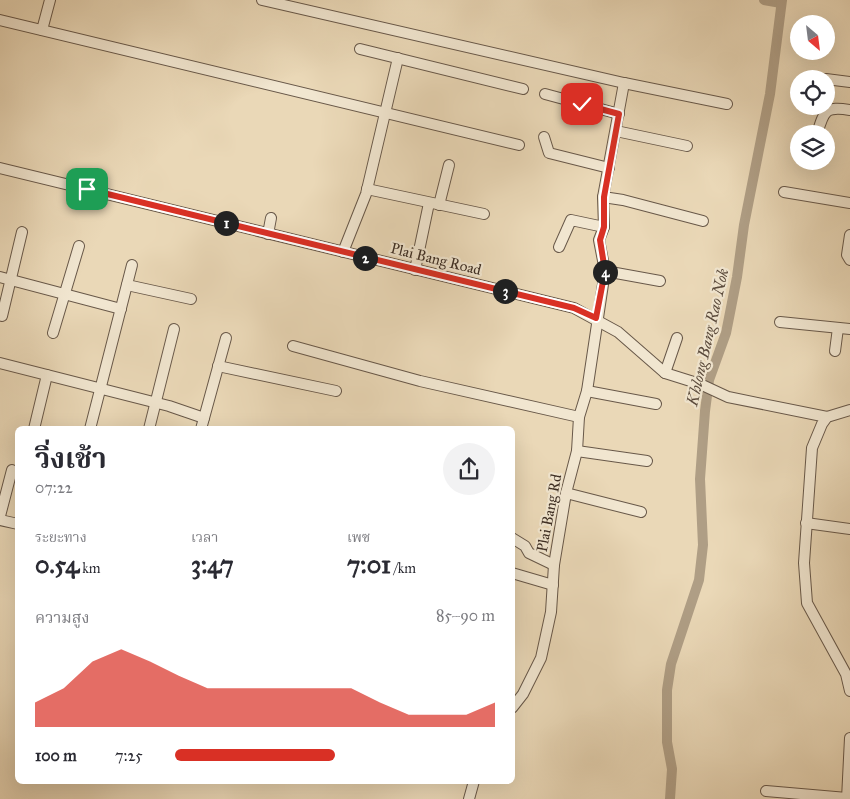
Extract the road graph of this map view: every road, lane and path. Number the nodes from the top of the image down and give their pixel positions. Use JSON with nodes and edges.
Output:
{"nodes":[{"id":1,"x":50,"y":0,"type":"edge"},
{"id":2,"x":262,"y":0,"type":"edge"},
{"id":3,"x":0,"y":20,"type":"edge"},
{"id":4,"x":42,"y":30,"type":"junction"},
{"id":5,"x":360,"y":49,"type":"dead end"},
{"id":6,"x":398,"y":58,"type":"junction"},
{"id":7,"x":835,"y":81,"type":"edge"},
{"id":8,"x":850,"y":82,"type":"edge"},
{"id":9,"x":624,"y":83,"type":"junction"},
{"id":10,"x":523,"y":89,"type":"dead end"},
{"id":11,"x":545,"y":94,"type":"dead end"},
{"id":12,"x":727,"y":104,"type":"dead end"},
{"id":13,"x":850,"y":110,"type":"edge"},
{"id":14,"x":384,"y":114,"type":"junction"},
{"id":15,"x":619,"y":114,"type":"junction"},
{"id":16,"x":820,"y":125,"type":"edge"},
{"id":17,"x":616,"y":131,"type":"junction"},
{"id":18,"x":544,"y":137,"type":"dead end"},
{"id":19,"x":519,"y":145,"type":"dead end"},
{"id":20,"x":687,"y":146,"type":"dead end"},
{"id":21,"x":449,"y":165,"type":"dead end"},
{"id":22,"x":0,"y":168,"type":"edge"},
{"id":23,"x":609,"y":168,"type":"junction"},
{"id":24,"x":367,"y":190,"type":"junction"},
{"id":25,"x":784,"y":192,"type":"dead end"},
{"id":26,"x":604,"y":197,"type":"junction"},
{"id":27,"x":850,"y":203,"type":"edge"},
{"id":28,"x":434,"y":204,"type":"junction"},
{"id":29,"x":484,"y":214,"type":"dead end"},
{"id":30,"x":272,"y":218,"type":"dead end"},
{"id":31,"x":703,"y":221,"type":"dead end"},
{"id":32,"x":604,"y":227,"type":"junction"},
{"id":33,"x":22,"y":232,"type":"dead end"},
{"id":34,"x":268,"y":234,"type":"junction"},
{"id":35,"x":850,"y":235,"type":"edge"},
{"id":36,"x":79,"y":246,"type":"dead end"},
{"id":37,"x":559,"y":247,"type":"dead end"},
{"id":38,"x":343,"y":252,"type":"junction"},
{"id":39,"x":850,"y":260,"type":"edge"},
{"id":40,"x":132,"y":264,"type":"dead end"},
{"id":41,"x":416,"y":270,"type":"junction"},
{"id":42,"x":605,"y":271,"type":"junction"},
{"id":43,"x":0,"y":277,"type":"edge"},
{"id":44,"x":11,"y":280,"type":"junction"},
{"id":45,"x":660,"y":282,"type":"dead end"},
{"id":46,"x":127,"y":285,"type":"junction"},
{"id":47,"x":65,"y":294,"type":"junction"},
{"id":48,"x":191,"y":299,"type":"dead end"},
{"id":49,"x":121,"y":309,"type":"junction"},
{"id":50,"x":2,"y":316,"type":"dead end"},
{"id":51,"x":596,"y":318,"type":"junction"},
{"id":52,"x":780,"y":322,"type":"dead end"},
{"id":53,"x":838,"y":328,"type":"junction"},
{"id":54,"x":174,"y":329,"type":"dead end"},
{"id":55,"x":850,"y":329,"type":"edge"},
{"id":56,"x":53,"y":333,"type":"dead end"},
{"id":57,"x":226,"y":338,"type":"dead end"},
{"id":58,"x":677,"y":338,"type":"dead end"},
{"id":59,"x":293,"y":346,"type":"dead end"},
{"id":60,"x":835,"y":351,"type":"dead end"},
{"id":61,"x":0,"y":363,"type":"edge"},
{"id":62,"x":218,"y":366,"type":"junction"},
{"id":63,"x":665,"y":373,"type":"junction"},
{"id":64,"x":47,"y":375,"type":"junction"},
{"id":65,"x":101,"y":389,"type":"junction"},
{"id":66,"x":336,"y":391,"type":"dead end"},
{"id":67,"x":587,"y":392,"type":"junction"},
{"id":68,"x":156,"y":403,"type":"junction"},
{"id":69,"x":656,"y":404,"type":"dead end"},
{"id":70,"x":850,"y":410,"type":"edge"},
{"id":71,"x":579,"y":417,"type":"junction"},
{"id":72,"x":827,"y":417,"type":"junction"},
{"id":73,"x":204,"y":418,"type":"junction"},
{"id":74,"x":35,"y":426,"type":"edge"},
{"id":75,"x":91,"y":426,"type":"edge"},
{"id":76,"x":150,"y":426,"type":"edge"},
{"id":77,"x":202,"y":426,"type":"edge"},
{"id":78,"x":577,"y":451,"type":"junction"},
{"id":79,"x":647,"y":461,"type":"dead end"},
{"id":80,"x":12,"y":470,"type":"dead end"},
{"id":81,"x":566,"y":493,"type":"junction"},
{"id":82,"x":641,"y":512,"type":"dead end"},
{"id":83,"x":0,"y":518,"type":"edge"},
{"id":84,"x":15,"y":523,"type":"edge"},
{"id":85,"x":806,"y":523,"type":"junction"},
{"id":86,"x":850,"y":529,"type":"edge"},
{"id":87,"x":515,"y":539,"type":"edge"},
{"id":88,"x":554,"y":565,"type":"junction"},
{"id":89,"x":515,"y":574,"type":"edge"},
{"id":90,"x":553,"y":585,"type":"junction"},
{"id":91,"x":848,"y":673,"type":"edge"},
{"id":92,"x":850,"y":691,"type":"edge"},
{"id":93,"x":515,"y":704,"type":"edge"},
{"id":94,"x":850,"y":738,"type":"edge"},
{"id":95,"x":473,"y":784,"type":"edge"},
{"id":96,"x":766,"y":791,"type":"dead end"},
{"id":97,"x":847,"y":798,"type":"edge"},
{"id":98,"x":469,"y":799,"type":"edge"}],
"edges":[{"from":1,"to":4,"type":"street"},
{"from":2,"to":9,"type":"street"},
{"from":3,"to":4,"type":"street"},
{"from":4,"to":14,"type":"street"},
{"from":5,"to":6,"type":"street"},
{"from":6,"to":10,"type":"street"},
{"from":6,"to":14,"type":"street"},
{"from":7,"to":8,"type":"street"},
{"from":9,"to":12,"type":"street"},
{"from":9,"to":15,"type":"street"},
{"from":11,"to":15,"type":"street"},
{"from":13,"to":16,"type":"street"},
{"from":14,"to":19,"type":"street"},
{"from":14,"to":24,"type":"street"},
{"from":15,"to":17,"type":"street"},
{"from":17,"to":20,"type":"street"},
{"from":17,"to":23,"type":"street"},
{"from":18,"to":23,"type":"street"},
{"from":21,"to":28,"type":"street"},
{"from":22,"to":34,"type":"street","name":"Plai Bang Road"},
{"from":23,"to":26,"type":"street"},
{"from":24,"to":28,"type":"street"},
{"from":24,"to":38,"type":"street"},
{"from":25,"to":27,"type":"street"},
{"from":26,"to":31,"type":"street"},
{"from":26,"to":32,"type":"street"},
{"from":28,"to":29,"type":"street"},
{"from":28,"to":41,"type":"street"},
{"from":30,"to":34,"type":"street"},
{"from":32,"to":37,"type":"street"},
{"from":32,"to":42,"type":"street"},
{"from":33,"to":44,"type":"street"},
{"from":34,"to":38,"type":"street","name":"Plai Bang Road"},
{"from":35,"to":39,"type":"street"},
{"from":36,"to":47,"type":"street"},
{"from":38,"to":41,"type":"street","name":"Plai Bang Road"},
{"from":40,"to":46,"type":"street"},
{"from":41,"to":51,"type":"street","name":"Plai Bang Road"},
{"from":42,"to":45,"type":"street"},
{"from":42,"to":51,"type":"street","name":"Plai Bang Rd"},
{"from":43,"to":44,"type":"street"},
{"from":44,"to":47,"type":"street"},
{"from":44,"to":50,"type":"street"},
{"from":46,"to":48,"type":"street"},
{"from":46,"to":49,"type":"street"},
{"from":47,"to":49,"type":"street"},
{"from":47,"to":56,"type":"street"},
{"from":49,"to":65,"type":"street"},
{"from":51,"to":63,"type":"street","name":"Plai Bang Road"},
{"from":51,"to":67,"type":"street","name":"Plai Bang Rd"},
{"from":52,"to":53,"type":"street"},
{"from":53,"to":55,"type":"street"},
{"from":53,"to":60,"type":"street"},
{"from":54,"to":68,"type":"street"},
{"from":57,"to":62,"type":"street"},
{"from":58,"to":63,"type":"street"},
{"from":59,"to":71,"type":"street"},
{"from":61,"to":64,"type":"street"},
{"from":62,"to":66,"type":"street"},
{"from":62,"to":73,"type":"street"},
{"from":63,"to":72,"type":"street","name":"Plai Bang Road"},
{"from":64,"to":65,"type":"street"},
{"from":64,"to":74,"type":"street"},
{"from":65,"to":68,"type":"street"},
{"from":65,"to":75,"type":"street"},
{"from":67,"to":69,"type":"street"},
{"from":67,"to":71,"type":"street","name":"Plai Bang Rd"},
{"from":68,"to":73,"type":"street"},
{"from":68,"to":76,"type":"street"},
{"from":70,"to":72,"type":"street"},
{"from":71,"to":78,"type":"street","name":"Plai Bang Rd"},
{"from":72,"to":85,"type":"street"},
{"from":73,"to":77,"type":"street"},
{"from":78,"to":79,"type":"street"},
{"from":78,"to":81,"type":"street","name":"Plai Bang Rd"},
{"from":80,"to":83,"type":"street"},
{"from":81,"to":82,"type":"street"},
{"from":81,"to":88,"type":"street","name":"Plai Bang Rd"},
{"from":83,"to":84,"type":"street"},
{"from":85,"to":86,"type":"street"},
{"from":85,"to":91,"type":"street"},
{"from":87,"to":88,"type":"street"},
{"from":88,"to":90,"type":"street","name":"Plai Bang Rd"},
{"from":89,"to":90,"type":"street"},
{"from":90,"to":93,"type":"street","name":"Plai Bang Rd"},
{"from":91,"to":92,"type":"street"},
{"from":94,"to":97,"type":"street"},
{"from":95,"to":98,"type":"street"},
{"from":96,"to":97,"type":"street"}]}
